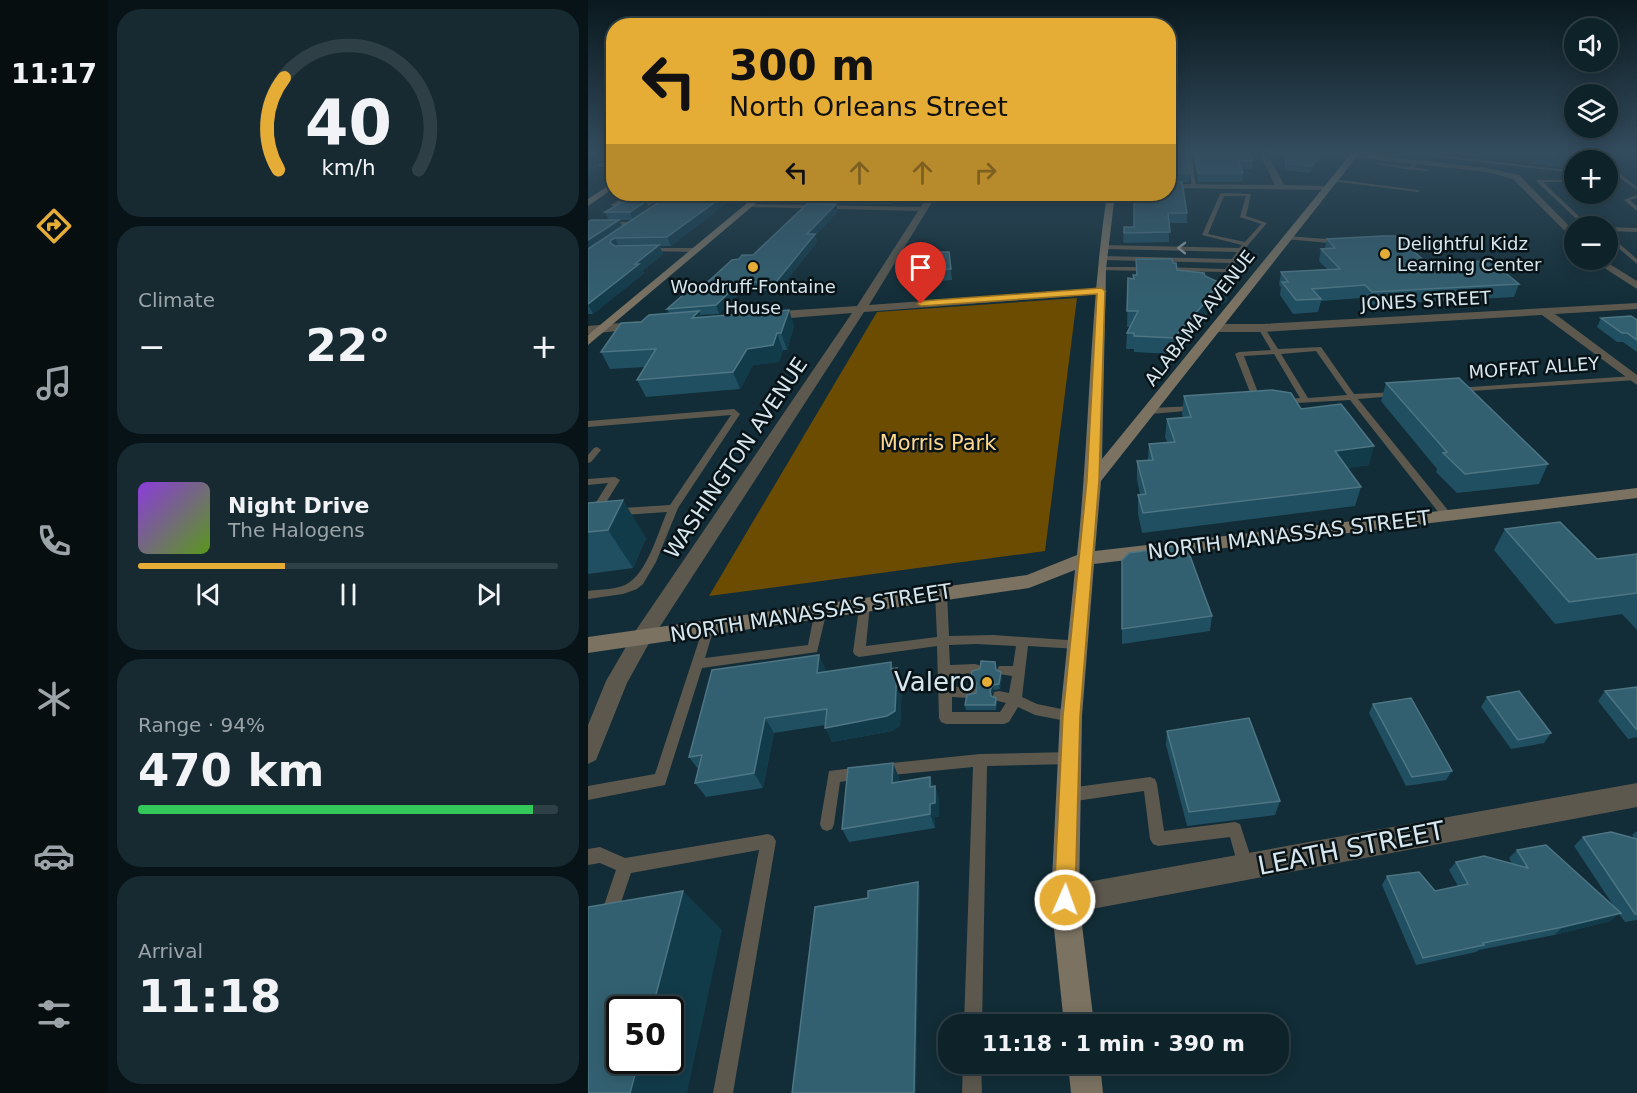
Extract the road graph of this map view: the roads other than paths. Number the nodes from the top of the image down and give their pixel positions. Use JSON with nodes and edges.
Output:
{"nodes":[{"id":1,"x":621,"y":201,"type":"edge"},
{"id":2,"x":652,"y":201,"type":"edge"},
{"id":3,"x":669,"y":201,"type":"edge"},
{"id":4,"x":754,"y":201,"type":"edge"},
{"id":5,"x":928,"y":201,"type":"edge"},
{"id":6,"x":1110,"y":201,"type":"edge"},
{"id":7,"x":1219,"y":201,"type":"edge"},
{"id":8,"x":1248,"y":201,"type":"edge"},
{"id":9,"x":1316,"y":201,"type":"edge"},
{"id":10,"x":1540,"y":201,"type":"edge"},
{"id":11,"x":1560,"y":201,"type":"edge"},
{"id":12,"x":748,"y":206,"type":"junction"},
{"id":13,"x":922,"y":209,"type":"junction"},
{"id":14,"x":652,"y":212,"type":"edge"},
{"id":15,"x":1576,"y":216,"type":"edge"},
{"id":16,"x":644,"y":218,"type":"edge"},
{"id":17,"x":634,"y":224,"type":"junction"},
{"id":18,"x":589,"y":225,"type":"edge"},
{"id":19,"x":1564,"y":226,"type":"edge"},
{"id":20,"x":1618,"y":229,"type":"edge"},
{"id":21,"x":1637,"y":230,"type":"edge"},
{"id":22,"x":625,"y":231,"type":"edge"},
{"id":23,"x":1287,"y":238,"type":"junction"},
{"id":24,"x":1350,"y":243,"type":"edge"},
{"id":25,"x":1246,"y":244,"type":"junction"},
{"id":26,"x":1385,"y":245,"type":"edge"},
{"id":27,"x":1618,"y":245,"type":"edge"},
{"id":28,"x":1454,"y":248,"type":"dead end"},
{"id":29,"x":641,"y":250,"type":"edge"},
{"id":30,"x":696,"y":250,"type":"junction"},
{"id":31,"x":1241,"y":250,"type":"junction"},
{"id":32,"x":1102,"y":258,"type":"junction"},
{"id":33,"x":1233,"y":261,"type":"junction"},
{"id":34,"x":1637,"y":262,"type":"edge"},
{"id":35,"x":1612,"y":270,"type":"edge"},
{"id":36,"x":1637,"y":286,"type":"edge"},
{"id":37,"x":1101,"y":291,"type":"junction"},
{"id":38,"x":1637,"y":306,"type":"edge"},
{"id":39,"x":861,"y":308,"type":"junction"},
{"id":40,"x":1546,"y":313,"type":"junction"},
{"id":41,"x":758,"y":316,"type":"edge"},
{"id":42,"x":656,"y":324,"type":"edge"},
{"id":43,"x":603,"y":328,"type":"junction"},
{"id":44,"x":1216,"y":328,"type":"junction"},
{"id":45,"x":1262,"y":328,"type":"junction"},
{"id":46,"x":588,"y":330,"type":"edge"},
{"id":47,"x":588,"y":341,"type":"edge"},
{"id":48,"x":1276,"y":351,"type":"junction"},
{"id":49,"x":1635,"y":380,"type":"edge"},
{"id":50,"x":1445,"y":391,"type":"edge"},
{"id":51,"x":1410,"y":393,"type":"edge"},
{"id":52,"x":1352,"y":397,"type":"junction"},
{"id":53,"x":1305,"y":400,"type":"junction"},
{"id":54,"x":1258,"y":403,"type":"junction"},
{"id":55,"x":1248,"y":404,"type":"edge"},
{"id":56,"x":1205,"y":407,"type":"edge"},
{"id":57,"x":1150,"y":411,"type":"junction"},
{"id":58,"x":588,"y":424,"type":"edge"},
{"id":59,"x":588,"y":448,"type":"edge"},
{"id":60,"x":588,"y":460,"type":"edge"},
{"id":61,"x":1093,"y":480,"type":"junction"},
{"id":62,"x":588,"y":482,"type":"edge"},
{"id":63,"x":1637,"y":493,"type":"edge"},
{"id":64,"x":673,"y":508,"type":"junction"},
{"id":65,"x":1447,"y":516,"type":"junction"},
{"id":66,"x":1085,"y":559,"type":"junction"},
{"id":67,"x":941,"y":593,"type":"junction"},
{"id":68,"x":588,"y":595,"type":"edge"},
{"id":69,"x":864,"y":604,"type":"junction"},
{"id":70,"x":821,"y":610,"type":"junction"},
{"id":71,"x":708,"y":628,"type":"junction"},
{"id":72,"x":641,"y":639,"type":"junction"},
{"id":73,"x":943,"y":641,"type":"junction"},
{"id":74,"x":1022,"y":643,"type":"junction"},
{"id":75,"x":1078,"y":644,"type":"junction"},
{"id":76,"x":588,"y":645,"type":"edge"},
{"id":77,"x":697,"y":664,"type":"junction"},
{"id":78,"x":975,"y":669,"type":"edge"},
{"id":79,"x":944,"y":670,"type":"junction"},
{"id":80,"x":1003,"y":670,"type":"edge"},
{"id":81,"x":1019,"y":671,"type":"junction"},
{"id":82,"x":945,"y":692,"type":"junction"},
{"id":83,"x":970,"y":693,"type":"edge"},
{"id":84,"x":999,"y":696,"type":"dead end"},
{"id":85,"x":1015,"y":700,"type":"junction"},
{"id":86,"x":1071,"y":716,"type":"junction"},
{"id":87,"x":588,"y":753,"type":"edge"},
{"id":88,"x":1070,"y":758,"type":"junction"},
{"id":89,"x":980,"y":760,"type":"junction"},
{"id":90,"x":588,"y":793,"type":"edge"},
{"id":91,"x":1068,"y":795,"type":"junction"},
{"id":92,"x":1637,"y":795,"type":"edge"},
{"id":93,"x":827,"y":824,"type":"dead end"},
{"id":94,"x":588,"y":857,"type":"edge"},
{"id":95,"x":625,"y":866,"type":"junction"},
{"id":96,"x":1246,"y":867,"type":"junction"},
{"id":97,"x":1065,"y":900,"type":"junction"},
{"id":98,"x":603,"y":933,"type":"edge"},
{"id":99,"x":973,"y":1014,"type":"edge"},
{"id":100,"x":1078,"y":1014,"type":"edge"},
{"id":101,"x":972,"y":1074,"type":"edge"},
{"id":102,"x":1085,"y":1074,"type":"edge"},
{"id":103,"x":723,"y":1093,"type":"edge"},
{"id":104,"x":972,"y":1093,"type":"edge"},
{"id":105,"x":1087,"y":1093,"type":"edge"}],
"edges":[{"from":1,"to":2,"type":"lane"},
{"from":3,"to":14,"type":"lane"},
{"from":4,"to":12,"type":"street"},
{"from":5,"to":13,"type":"street","name":"WASHINGTON AVENUE"},
{"from":6,"to":32,"type":"street"},
{"from":7,"to":25,"type":"lane"},
{"from":8,"to":25,"type":"lane"},
{"from":9,"to":23,"type":"street","name":"ALABAMA AVENUE"},
{"from":10,"to":19,"type":"street"},
{"from":11,"to":15,"type":"lane"},
{"from":12,"to":13,"type":"lane"},
{"from":12,"to":30,"type":"street"},
{"from":13,"to":39,"type":"street","name":"WASHINGTON AVENUE"},
{"from":16,"to":17,"type":"lane"},
{"from":17,"to":18,"type":"lane"},
{"from":17,"to":22,"type":"lane"},
{"from":20,"to":21,"type":"lane"},
{"from":23,"to":24,"type":"lane"},
{"from":23,"to":44,"type":"street","name":"ALABAMA AVENUE"},
{"from":25,"to":31,"type":"lane"},
{"from":26,"to":28,"type":"lane"},
{"from":27,"to":34,"type":"lane"},
{"from":29,"to":30,"type":"lane"},
{"from":30,"to":43,"type":"street"},
{"from":31,"to":32,"type":"lane","one_way":true},
{"from":31,"to":33,"type":"lane"},
{"from":32,"to":33,"type":"lane"},
{"from":32,"to":33,"type":"lane"},
{"from":32,"to":37,"type":"street"},
{"from":35,"to":36,"type":"street"},
{"from":37,"to":39,"type":"street"},
{"from":37,"to":61,"type":"street"},
{"from":38,"to":40,"type":"street","name":"JONES STREET"},
{"from":39,"to":41,"type":"street"},
{"from":39,"to":72,"type":"street","name":"WASHINGTON AVENUE"},
{"from":40,"to":45,"type":"street","name":"JONES STREET"},
{"from":40,"to":49,"type":"street"},
{"from":42,"to":43,"type":"street"},
{"from":43,"to":46,"type":"street"},
{"from":43,"to":47,"type":"street"},
{"from":44,"to":45,"type":"street","name":"JONES STREET"},
{"from":44,"to":57,"type":"street","name":"ALABAMA AVENUE"},
{"from":45,"to":48,"type":"lane"},
{"from":48,"to":52,"type":"lane"},
{"from":48,"to":53,"type":"lane"},
{"from":48,"to":54,"type":"lane"},
{"from":49,"to":50,"type":"lane","name":"MOFFAT ALLEY"},
{"from":51,"to":52,"type":"lane"},
{"from":52,"to":53,"type":"lane"},
{"from":52,"to":65,"type":"lane"},
{"from":53,"to":54,"type":"lane"},
{"from":54,"to":55,"type":"lane"},
{"from":56,"to":57,"type":"lane"},
{"from":57,"to":61,"type":"street","name":"ALABAMA AVENUE"},
{"from":58,"to":64,"type":"lane"},
{"from":59,"to":60,"type":"lane"},
{"from":61,"to":66,"type":"street"},
{"from":62,"to":64,"type":"lane"},
{"from":63,"to":65,"type":"street","name":"NORTH MANASSAS STREET"},
{"from":64,"to":68,"type":"lane"},
{"from":65,"to":66,"type":"street","name":"NORTH MANASSAS STREET"},
{"from":66,"to":67,"type":"street","name":"NORTH MANASSAS STREET"},
{"from":66,"to":75,"type":"street"},
{"from":67,"to":69,"type":"street","name":"NORTH MANASSAS STREET"},
{"from":67,"to":73,"type":"lane"},
{"from":69,"to":70,"type":"street","name":"NORTH MANASSAS STREET"},
{"from":69,"to":73,"type":"lane"},
{"from":70,"to":71,"type":"street","name":"NORTH MANASSAS STREET"},
{"from":70,"to":77,"type":"lane"},
{"from":71,"to":72,"type":"street","name":"NORTH MANASSAS STREET"},
{"from":71,"to":77,"type":"lane"},
{"from":72,"to":76,"type":"street","name":"NORTH MANASSAS STREET"},
{"from":72,"to":87,"type":"street","name":"WASHINGTON AVENUE"},
{"from":73,"to":74,"type":"lane"},
{"from":73,"to":79,"type":"lane"},
{"from":74,"to":75,"type":"lane"},
{"from":74,"to":81,"type":"lane"},
{"from":75,"to":86,"type":"street"},
{"from":77,"to":90,"type":"lane"},
{"from":78,"to":79,"type":"lane"},
{"from":79,"to":82,"type":"lane"},
{"from":80,"to":81,"type":"lane"},
{"from":81,"to":85,"type":"lane"},
{"from":82,"to":83,"type":"lane"},
{"from":82,"to":85,"type":"lane"},
{"from":84,"to":85,"type":"lane"},
{"from":85,"to":86,"type":"lane"},
{"from":86,"to":88,"type":"street"},
{"from":88,"to":89,"type":"lane"},
{"from":88,"to":91,"type":"street"},
{"from":89,"to":93,"type":"lane"},
{"from":89,"to":99,"type":"lane"},
{"from":91,"to":96,"type":"lane"},
{"from":91,"to":97,"type":"street"},
{"from":92,"to":96,"type":"street","name":"LEATH STREET"},
{"from":94,"to":95,"type":"lane"},
{"from":95,"to":98,"type":"lane"},
{"from":95,"to":103,"type":"lane"},
{"from":96,"to":97,"type":"street","name":"LEATH STREET"},
{"from":97,"to":100,"type":"street"},
{"from":101,"to":104,"type":"lane"},
{"from":102,"to":105,"type":"street"}]}
